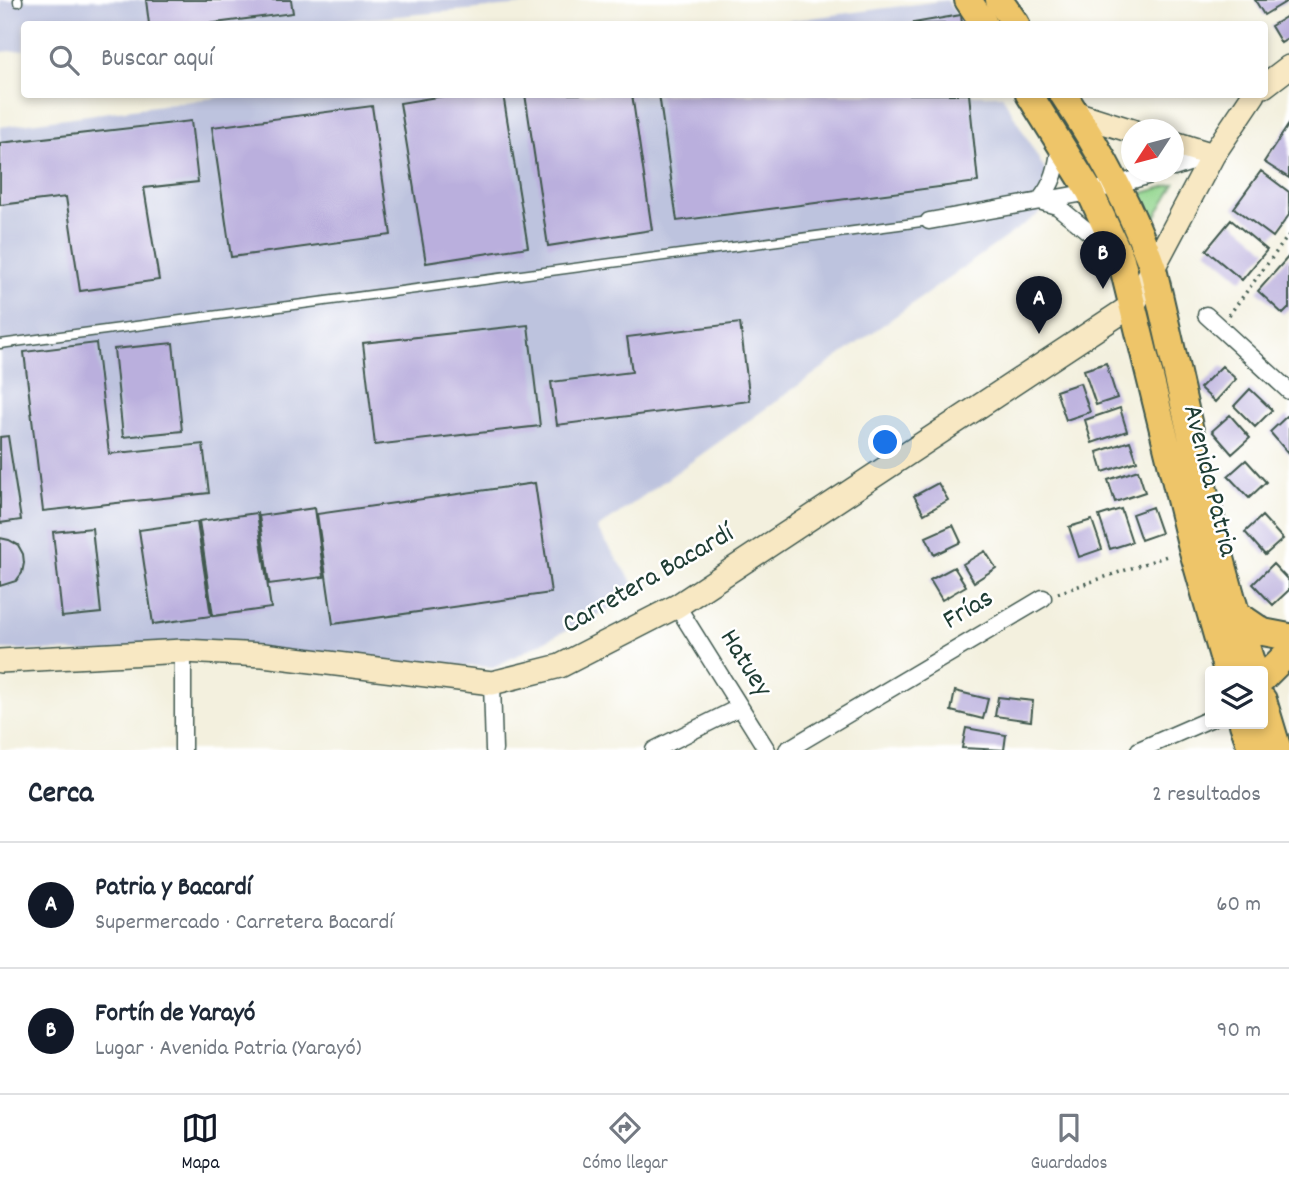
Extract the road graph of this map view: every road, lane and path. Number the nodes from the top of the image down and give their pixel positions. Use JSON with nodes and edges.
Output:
{"nodes":[{"id":1,"x":968,"y":0,"type":"edge"},
{"id":2,"x":999,"y":0,"type":"edge"},
{"id":3,"x":982,"y":21,"type":"edge"},
{"id":4,"x":1014,"y":21,"type":"edge"},
{"id":5,"x":1289,"y":67,"type":"edge"},
{"id":6,"x":1268,"y":84,"type":"edge"},
{"id":7,"x":1032,"y":98,"type":"edge"},
{"id":8,"x":1251,"y":98,"type":"edge"},
{"id":9,"x":1069,"y":104,"type":"edge"},
{"id":10,"x":1121,"y":126,"type":"edge"},
{"id":11,"x":1060,"y":142,"type":"junction"},
{"id":12,"x":1184,"y":146,"type":"edge"},
{"id":13,"x":1213,"y":155,"type":"junction"},
{"id":14,"x":1184,"y":164,"type":"edge"},
{"id":15,"x":1128,"y":182,"type":"edge"},
{"id":16,"x":1118,"y":185,"type":"junction"},
{"id":17,"x":1090,"y":192,"type":"junction"},
{"id":18,"x":1039,"y":201,"type":"junction"},
{"id":19,"x":929,"y":221,"type":"joint"},
{"id":20,"x":1289,"y":234,"type":"edge"},
{"id":21,"x":1121,"y":259,"type":"junction"},
{"id":22,"x":1153,"y":269,"type":"junction"},
{"id":23,"x":1134,"y":304,"type":"junction"},
{"id":24,"x":1206,"y":315,"type":"dead end"},
{"id":25,"x":1220,"y":328,"type":"junction"},
{"id":26,"x":0,"y":344,"type":"edge"},
{"id":27,"x":1289,"y":391,"type":"edge"},
{"id":28,"x":1192,"y":548,"type":"junction"},
{"id":29,"x":1043,"y":598,"type":"joint"},
{"id":30,"x":677,"y":606,"type":"junction"},
{"id":31,"x":1235,"y":613,"type":"junction"},
{"id":32,"x":1289,"y":638,"type":"edge"},
{"id":33,"x":183,"y":651,"type":"junction"},
{"id":34,"x":1289,"y":652,"type":"edge"},
{"id":35,"x":0,"y":661,"type":"edge"},
{"id":36,"x":1226,"y":666,"type":"edge"},
{"id":37,"x":1252,"y":666,"type":"edge"},
{"id":38,"x":1268,"y":673,"type":"edge"},
{"id":39,"x":492,"y":684,"type":"junction"},
{"id":40,"x":740,"y":707,"type":"junction"},
{"id":41,"x":1268,"y":717,"type":"edge"},
{"id":42,"x":1205,"y":721,"type":"edge"},
{"id":43,"x":1245,"y":729,"type":"edge"},
{"id":44,"x":183,"y":750,"type":"edge"},
{"id":45,"x":494,"y":750,"type":"edge"},
{"id":46,"x":654,"y":750,"type":"edge"},
{"id":47,"x":767,"y":750,"type":"edge"},
{"id":48,"x":787,"y":750,"type":"edge"},
{"id":49,"x":1139,"y":750,"type":"edge"},
{"id":50,"x":1252,"y":750,"type":"edge"},
{"id":51,"x":1278,"y":750,"type":"edge"}],
"edges":[{"from":1,"to":3,"type":"main road"},
{"from":2,"to":4,"type":"main road"},
{"from":5,"to":6,"type":"street"},
{"from":7,"to":11,"type":"main road","name":"Avenida Patria"},
{"from":8,"to":13,"type":"street","name":"Carretera Bacardí"},
{"from":9,"to":10,"type":"street"},
{"from":9,"to":16,"type":"main road","name":"Avenida Patria"},
{"from":11,"to":17,"type":"main road","name":"Avenida Patria"},
{"from":11,"to":18,"type":"street"},
{"from":12,"to":13,"type":"street"},
{"from":13,"to":14,"type":"street"},
{"from":13,"to":22,"type":"street","name":"Carretera Bacardí"},
{"from":15,"to":16,"type":"street"},
{"from":16,"to":17,"type":"street"},
{"from":16,"to":22,"type":"main road","name":"Avenida Patria"},
{"from":17,"to":18,"type":"street"},
{"from":17,"to":21,"type":"main road","name":"Avenida Patria"},
{"from":18,"to":19,"type":"street"},
{"from":18,"to":21,"type":"street"},
{"from":19,"to":26,"type":"lane"},
{"from":20,"to":25,"type":"path"},
{"from":21,"to":23,"type":"main road","name":"Avenida Patria"},
{"from":22,"to":23,"type":"street","name":"Carretera Bacardí"},
{"from":22,"to":31,"type":"main road","name":"Avenida Patria"},
{"from":23,"to":28,"type":"main road","name":"Avenida Patria"},
{"from":23,"to":30,"type":"street","name":"Carretera Bacardí"},
{"from":24,"to":25,"type":"street"},
{"from":25,"to":27,"type":"street"},
{"from":28,"to":29,"type":"path"},
{"from":28,"to":36,"type":"main road","name":"Avenida Patria"},
{"from":29,"to":48,"type":"street","name":"Frías"},
{"from":30,"to":39,"type":"street","name":"Carretera Bacardí"},
{"from":30,"to":40,"type":"street","name":"Hatuey"},
{"from":31,"to":32,"type":"main road"},
{"from":31,"to":37,"type":"main road","name":"Avenida Patria"},
{"from":33,"to":35,"type":"street","name":"Carretera Bacardí"},
{"from":33,"to":39,"type":"street","name":"Carretera Bacardí"},
{"from":33,"to":44,"type":"street"},
{"from":34,"to":38,"type":"main road"},
{"from":39,"to":45,"type":"street"},
{"from":40,"to":46,"type":"street"},
{"from":40,"to":47,"type":"street","name":"Hatuey"},
{"from":41,"to":51,"type":"main road"},
{"from":42,"to":49,"type":"street"},
{"from":43,"to":50,"type":"main road"}]}
